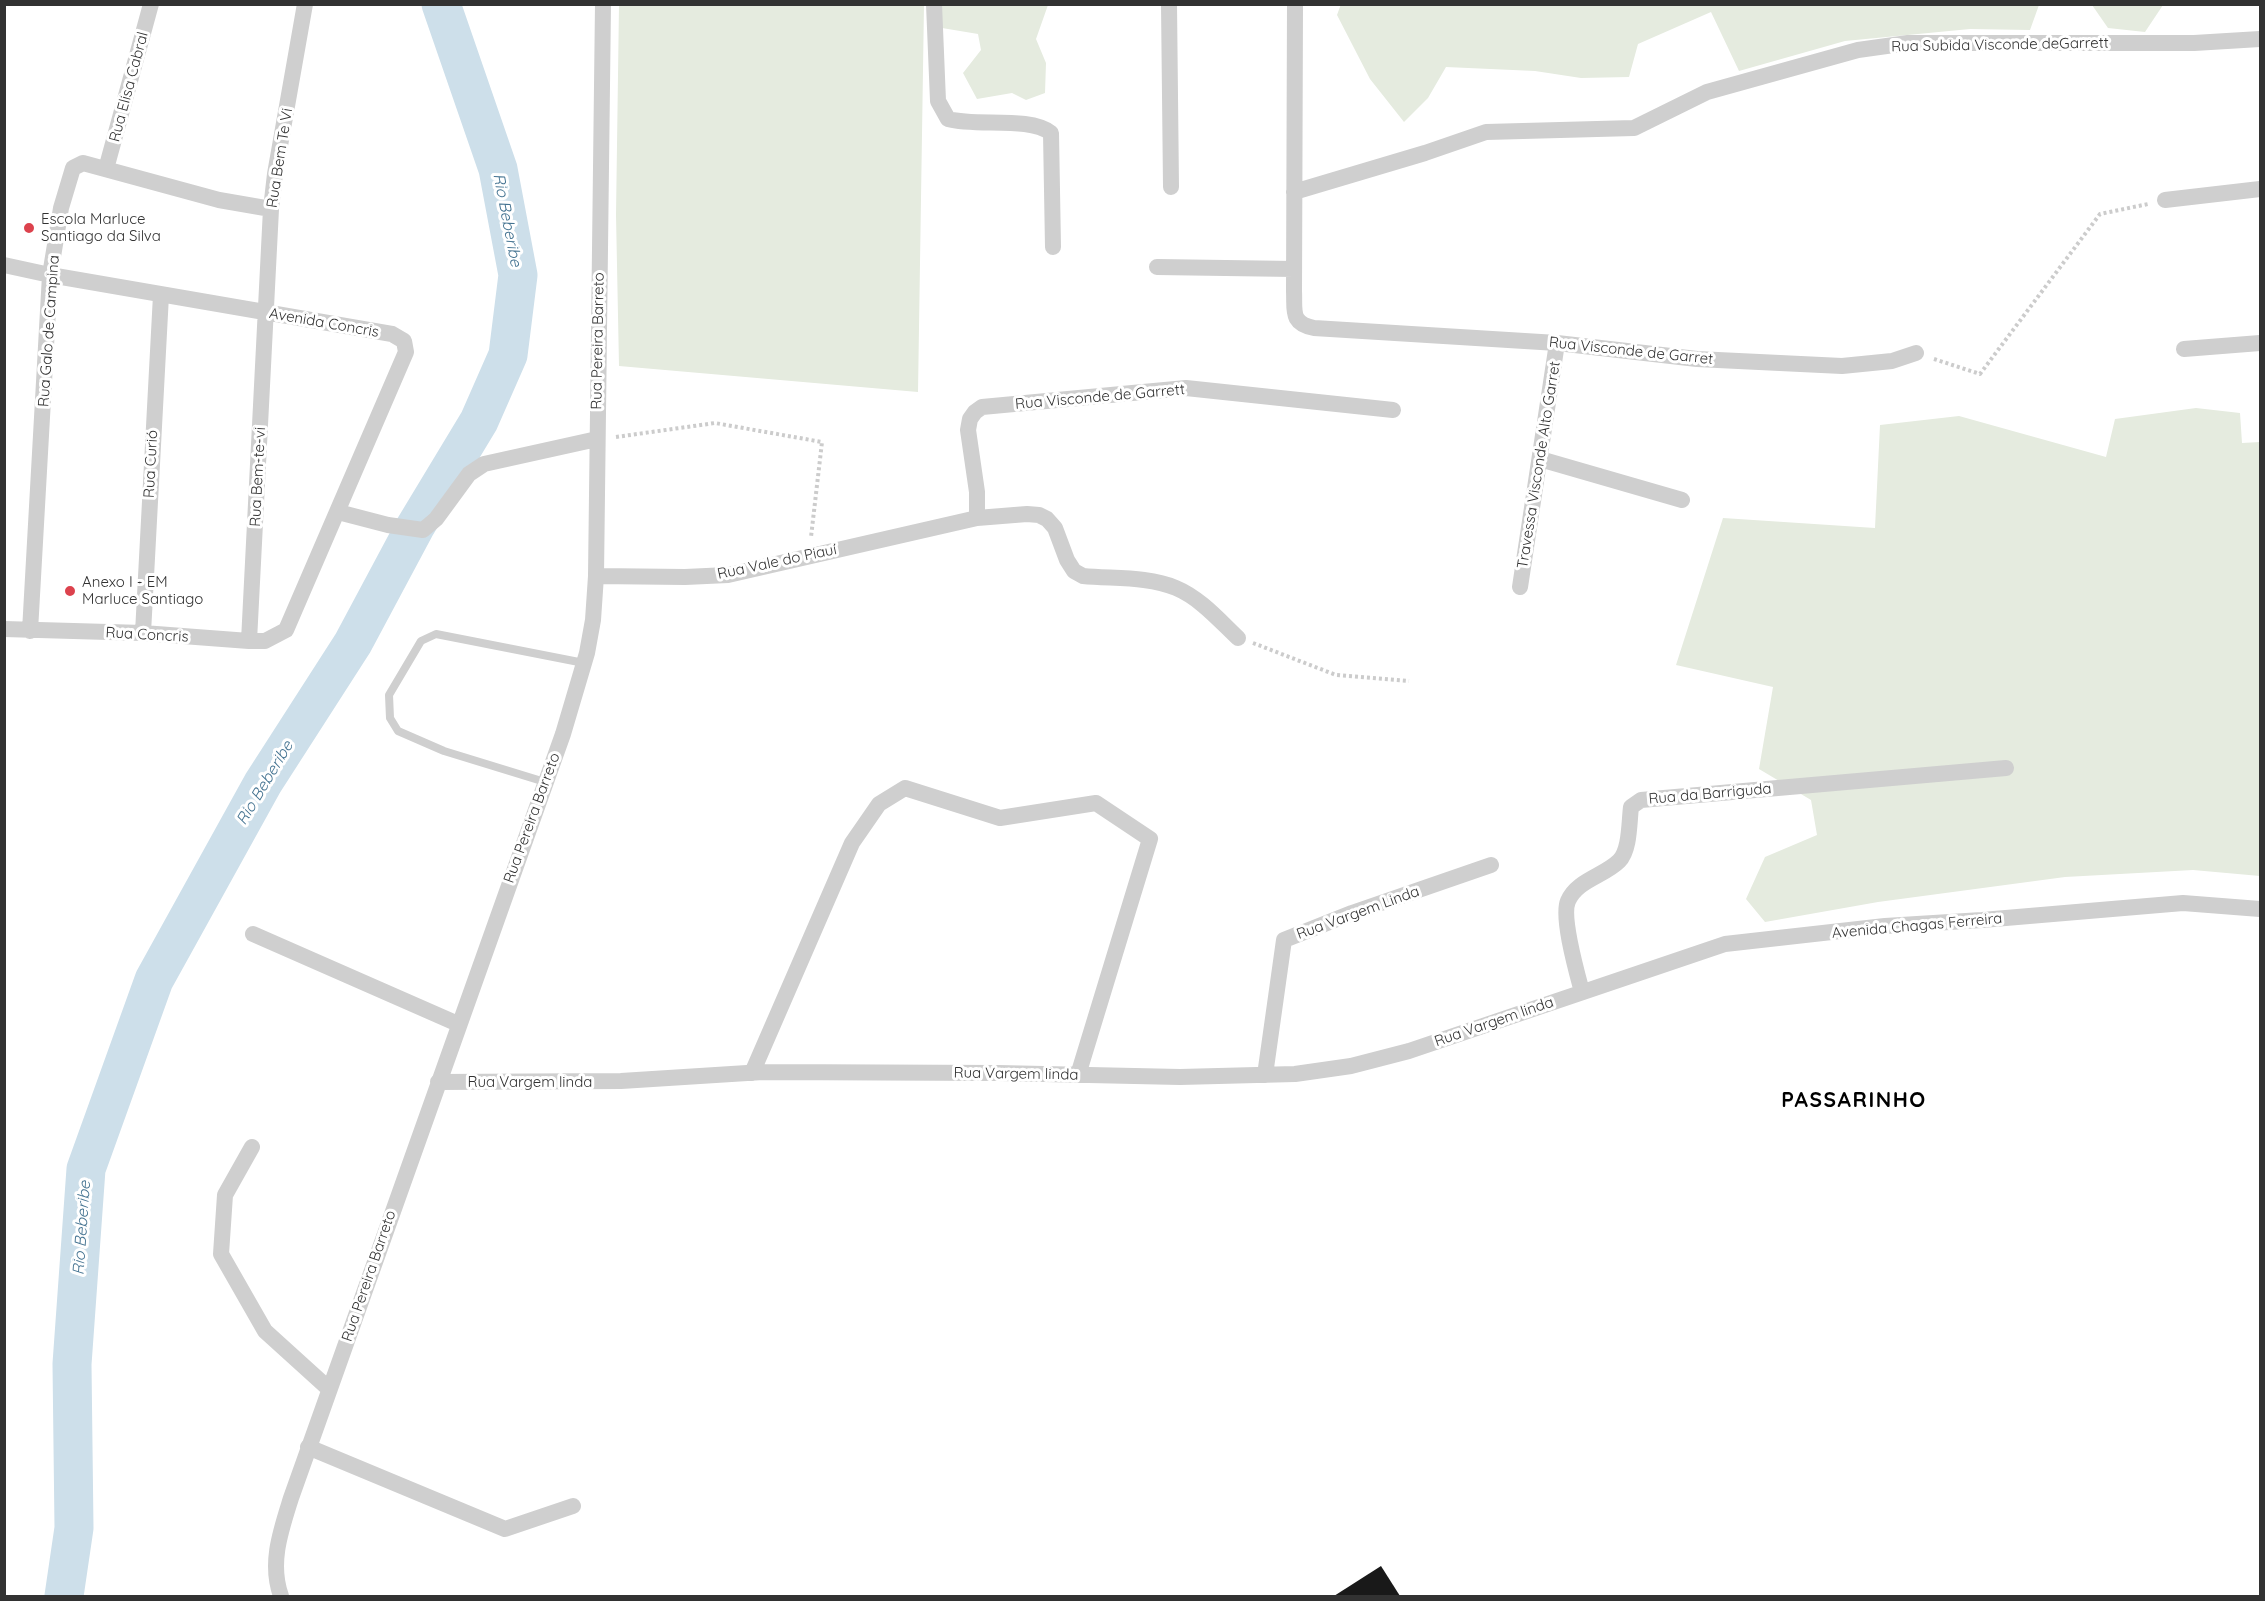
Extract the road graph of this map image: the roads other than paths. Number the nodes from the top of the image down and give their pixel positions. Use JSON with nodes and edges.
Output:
{"nodes":[{"id":1,"x":151,"y":4,"type":"edge"},
{"id":2,"x":305,"y":4,"type":"edge"},
{"id":3,"x":603,"y":4,"type":"edge"},
{"id":4,"x":934,"y":4,"type":"edge"},
{"id":5,"x":1169,"y":4,"type":"edge"},
{"id":6,"x":1295,"y":4,"type":"edge"},
{"id":7,"x":2260,"y":39,"type":"edge"},
{"id":8,"x":106,"y":169,"type":"junction"},
{"id":9,"x":1171,"y":187,"type":"dead end"},
{"id":10,"x":2260,"y":189,"type":"edge"},
{"id":11,"x":1294,"y":192,"type":"junction"},
{"id":12,"x":2165,"y":200,"type":"road end"},
{"id":13,"x":271,"y":209,"type":"junction"},
{"id":14,"x":1053,"y":247,"type":"dead end"},
{"id":15,"x":4,"y":265,"type":"edge"},
{"id":16,"x":1156,"y":267,"type":"dead end"},
{"id":17,"x":1294,"y":269,"type":"junction"},
{"id":18,"x":50,"y":276,"type":"junction"},
{"id":19,"x":161,"y":295,"type":"junction"},
{"id":20,"x":267,"y":313,"type":"junction"},
{"id":21,"x":1557,"y":343,"type":"junction"},
{"id":22,"x":2260,"y":343,"type":"edge"},
{"id":23,"x":2184,"y":349,"type":"dead end"},
{"id":24,"x":1916,"y":353,"type":"road end"},
{"id":25,"x":1393,"y":410,"type":"dead end"},
{"id":26,"x":597,"y":440,"type":"junction"},
{"id":27,"x":1540,"y":459,"type":"junction"},
{"id":28,"x":1682,"y":500,"type":"dead end"},
{"id":29,"x":338,"y":512,"type":"junction"},
{"id":30,"x":977,"y":518,"type":"junction"},
{"id":31,"x":596,"y":576,"type":"junction"},
{"id":32,"x":1520,"y":587,"type":"dead end"},
{"id":33,"x":4,"y":629,"type":"edge"},
{"id":34,"x":286,"y":630,"type":"joint"},
{"id":35,"x":30,"y":631,"type":"junction"},
{"id":36,"x":143,"y":633,"type":"junction"},
{"id":37,"x":1238,"y":638,"type":"road end"},
{"id":38,"x":249,"y":641,"type":"junction"},
{"id":39,"x":584,"y":663,"type":"junction"},
{"id":40,"x":2006,"y":768,"type":"dead end"},
{"id":41,"x":545,"y":782,"type":"junction"},
{"id":42,"x":1491,"y":866,"type":"dead end"},
{"id":43,"x":2260,"y":909,"type":"edge"},
{"id":44,"x":253,"y":934,"type":"dead end"},
{"id":45,"x":1582,"y":992,"type":"junction"},
{"id":46,"x":458,"y":1024,"type":"junction"},
{"id":47,"x":753,"y":1073,"type":"junction"},
{"id":48,"x":1078,"y":1075,"type":"junction"},
{"id":49,"x":1264,"y":1075,"type":"junction"},
{"id":50,"x":438,"y":1082,"type":"junction"},
{"id":51,"x":252,"y":1148,"type":"dead end"},
{"id":52,"x":329,"y":1389,"type":"junction"},
{"id":53,"x":309,"y":1447,"type":"junction"},
{"id":54,"x":573,"y":1506,"type":"dead end"},
{"id":55,"x":281,"y":1596,"type":"edge"}],
"edges":[{"from":1,"to":8,"type":"street","name":"Rua Elisa Cabral"},
{"from":2,"to":13,"type":"street","name":"Rua Bem Te Vi"},
{"from":3,"to":26,"type":"street","name":"Rua Pereira Barreto"},
{"from":4,"to":14,"type":"street"},
{"from":5,"to":9,"type":"street"},
{"from":6,"to":11,"type":"street"},
{"from":7,"to":11,"type":"street","name":"Rua Subida Visconde deGarrett"},
{"from":8,"to":13,"type":"street","name":"Rua Galo de Campina"},
{"from":8,"to":18,"type":"street","name":"Rua Galo de Campina"},
{"from":10,"to":12,"type":"street"},
{"from":11,"to":17,"type":"street"},
{"from":13,"to":20,"type":"street","name":"Rua Bem Te Vi"},
{"from":15,"to":18,"type":"street","name":"Avenida Concris"},
{"from":16,"to":17,"type":"street"},
{"from":17,"to":21,"type":"street","name":"Rua Visconde de Garret"},
{"from":18,"to":19,"type":"street","name":"Avenida Concris"},
{"from":18,"to":35,"type":"street","name":"Rua Galo de Campina"},
{"from":19,"to":20,"type":"street","name":"Avenida Concris"},
{"from":19,"to":36,"type":"street","name":"Rua Curió"},
{"from":20,"to":29,"type":"street","name":"Avenida Concris"},
{"from":20,"to":38,"type":"street","name":"Rua Bem-te-vi"},
{"from":21,"to":24,"type":"street","name":"Rua Visconde de Garret"},
{"from":21,"to":27,"type":"street","name":"Travessa Visconde Alto Garret"},
{"from":22,"to":23,"type":"street"},
{"from":25,"to":30,"type":"street","name":"Rua Visconde de Garrett"},
{"from":26,"to":29,"type":"street"},
{"from":26,"to":31,"type":"street","name":"Rua Pereira Barreto"},
{"from":27,"to":28,"type":"street"},
{"from":27,"to":32,"type":"street","name":"Travessa Visconde Alto Garret"},
{"from":29,"to":34,"type":"street","name":"Avenida Concris"},
{"from":30,"to":31,"type":"street","name":"Rua Vale do Piauí"},
{"from":30,"to":37,"type":"street"},
{"from":31,"to":39,"type":"street","name":"Rua Pereira Barreto"},
{"from":33,"to":35,"type":"street","name":"Rua Concris"},
{"from":34,"to":38,"type":"street","name":"Rua Concris"},
{"from":35,"to":36,"type":"street","name":"Rua Concris"},
{"from":36,"to":38,"type":"street","name":"Rua Concris"},
{"from":39,"to":41,"type":"street","name":"Rua Pereira Barreto"},
{"from":39,"to":41,"type":"lane"},
{"from":40,"to":45,"type":"street","name":"Rua da Barriguda"},
{"from":41,"to":46,"type":"street","name":"Rua Pereira Barreto"},
{"from":42,"to":49,"type":"street","name":"Rua Vargem Linda"},
{"from":43,"to":45,"type":"street","name":"Avenida Chagas Ferreira"},
{"from":44,"to":46,"type":"street"},
{"from":45,"to":49,"type":"street","name":"Rua Vargem linda"},
{"from":46,"to":50,"type":"street","name":"Rua Pereira Barreto"},
{"from":47,"to":48,"type":"street","name":"Rua Vargem linda"},
{"from":47,"to":48,"type":"street"},
{"from":47,"to":50,"type":"street","name":"Rua Vargem linda"},
{"from":48,"to":49,"type":"street","name":"Rua Vargem linda"},
{"from":50,"to":52,"type":"street","name":"Rua Pereira Barreto"},
{"from":51,"to":52,"type":"street"},
{"from":52,"to":53,"type":"street","name":"Rua Pereira Barreto"},
{"from":53,"to":54,"type":"street"},
{"from":53,"to":55,"type":"street","name":"Rua Pereira Barreto"}]}
